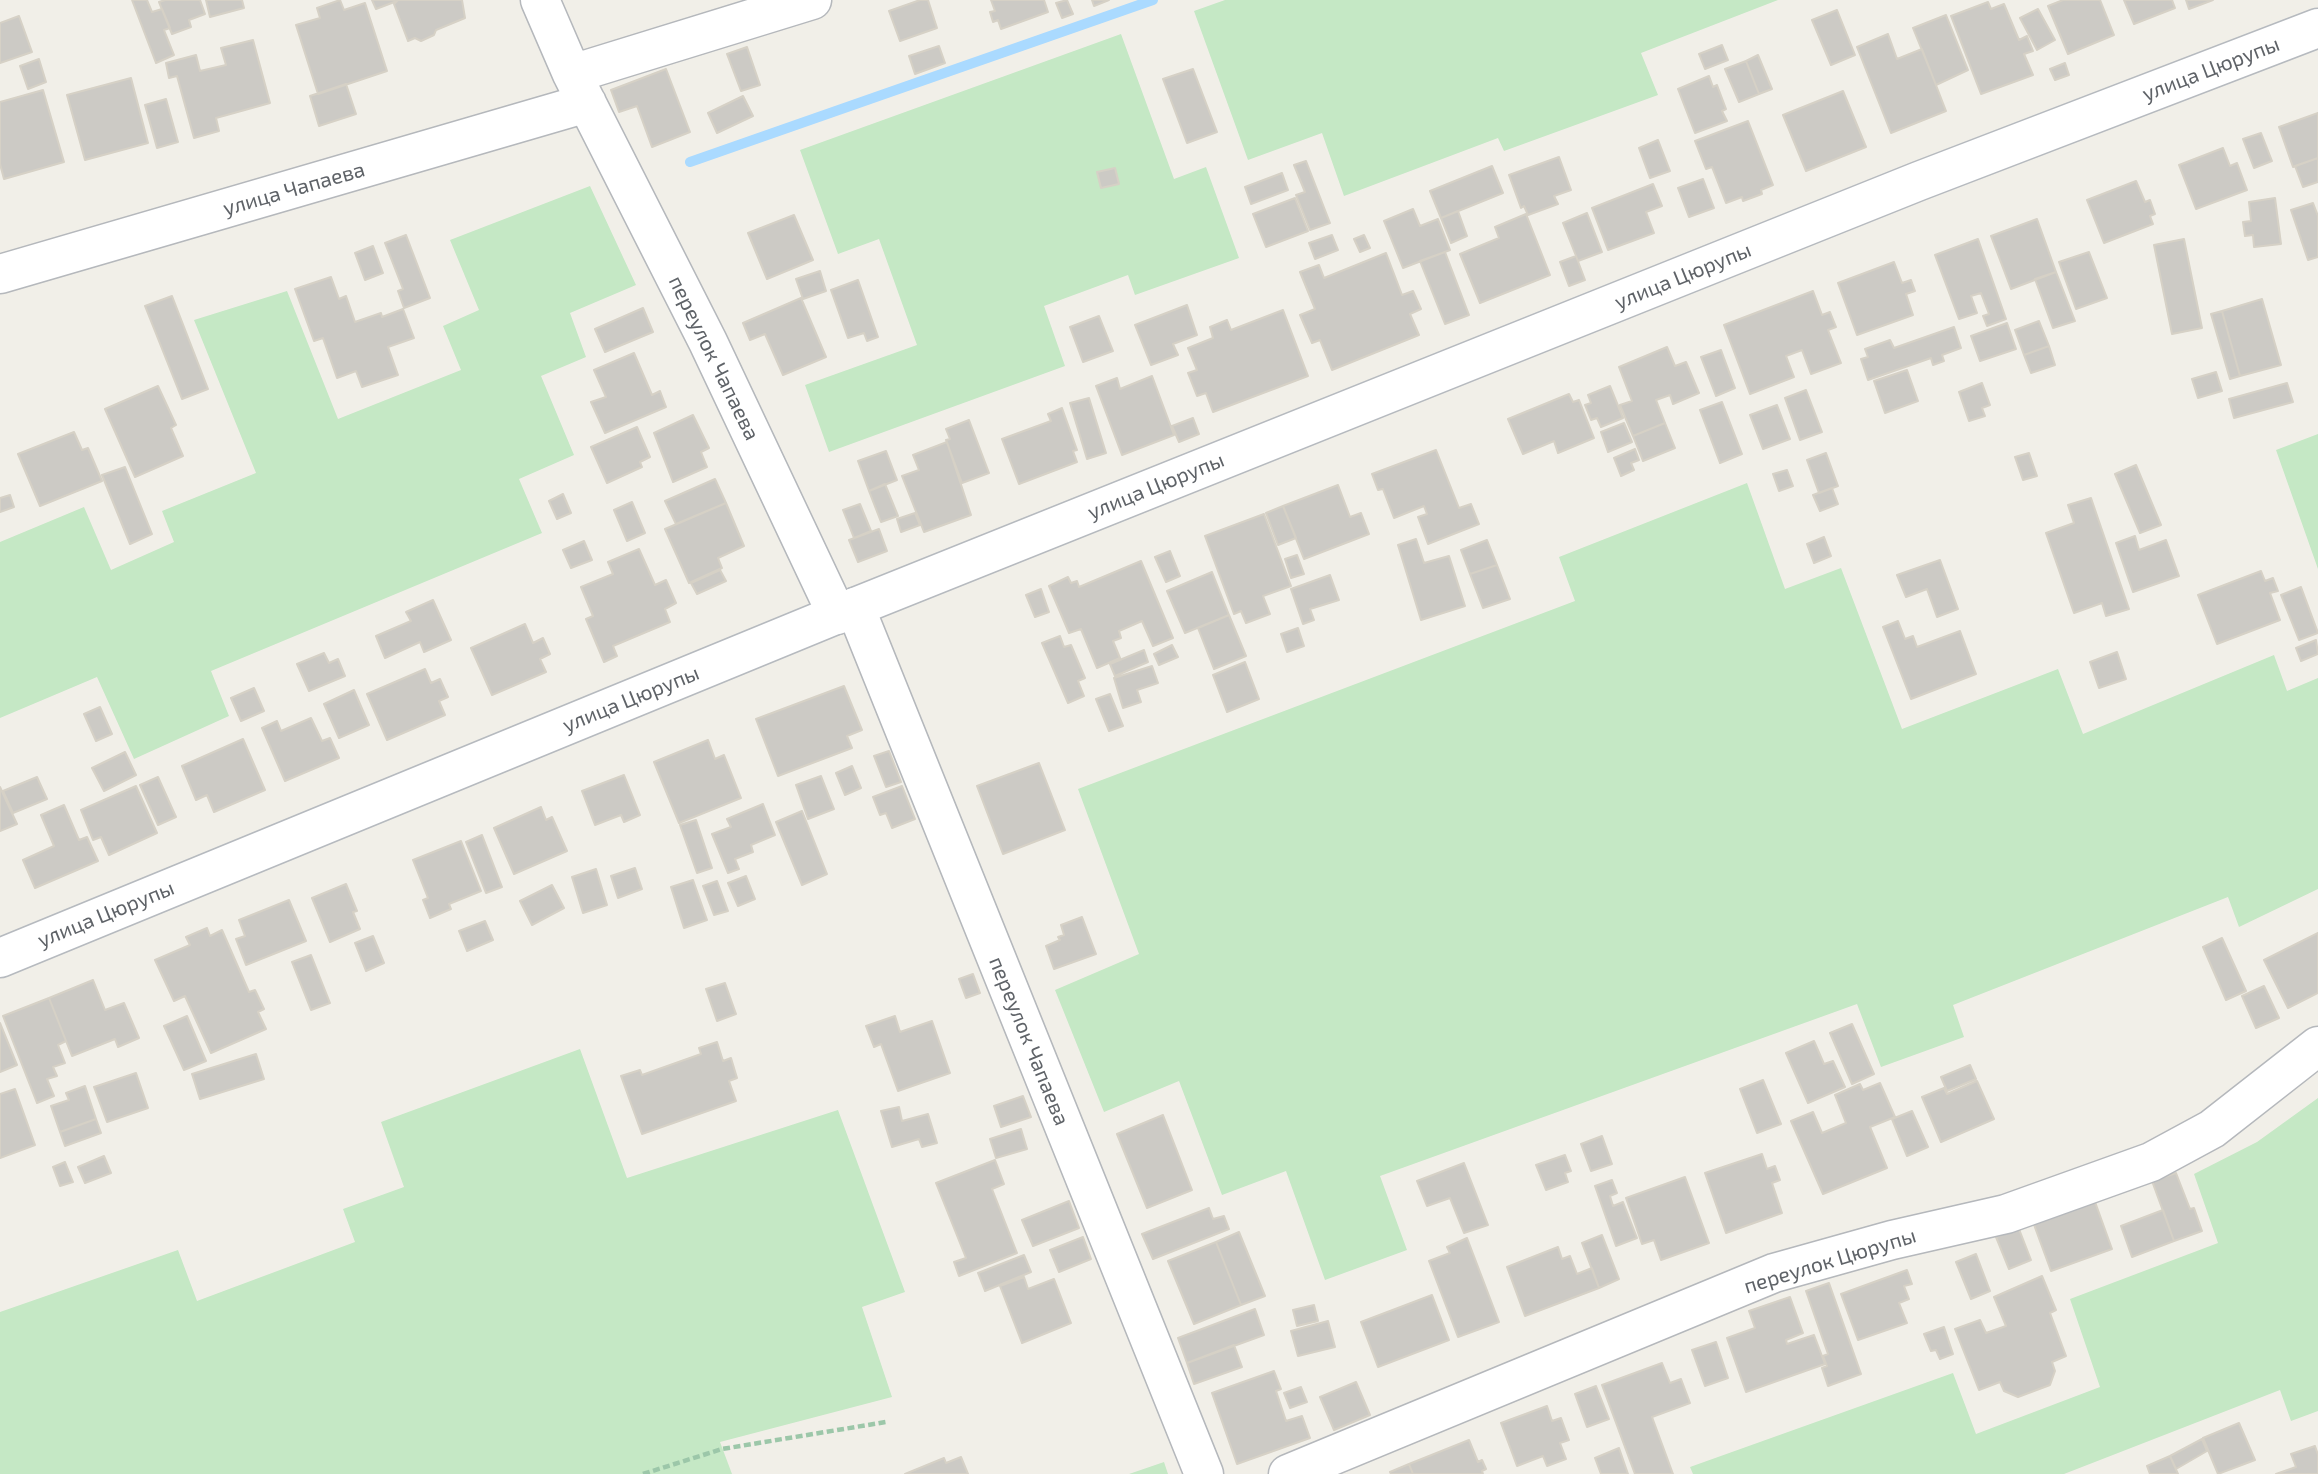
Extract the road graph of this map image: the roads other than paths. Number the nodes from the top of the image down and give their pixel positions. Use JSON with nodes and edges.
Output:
{"nodes":[{"id":1,"x":540,"y":0,"type":"edge"},
{"id":2,"x":812,"y":0,"type":"edge"},
{"id":3,"x":2318,"y":28,"type":"edge"},
{"id":4,"x":579,"y":88,"type":"junction"},
{"id":5,"x":0,"y":274,"type":"edge"},
{"id":6,"x":846,"y":611,"type":"junction"},
{"id":7,"x":0,"y":958,"type":"edge"},
{"id":8,"x":2318,"y":1046,"type":"edge"},
{"id":9,"x":1204,"y":1474,"type":"edge"},
{"id":10,"x":1288,"y":1474,"type":"edge"}],
"edges":[{"from":1,"to":4,"type":"street","name":"переулок Чапаева"},
{"from":2,"to":4,"type":"street","name":"улица Чапаева"},
{"from":3,"to":6,"type":"street","name":"улица Цюрупы"},
{"from":4,"to":5,"type":"street","name":"улица Чапаева"},
{"from":4,"to":6,"type":"street","name":"переулок Чапаева"},
{"from":6,"to":7,"type":"street","name":"улица Цюрупы"},
{"from":6,"to":9,"type":"street","name":"переулок Чапаева"},
{"from":8,"to":10,"type":"street","name":"переулок Цюрупы"}]}
